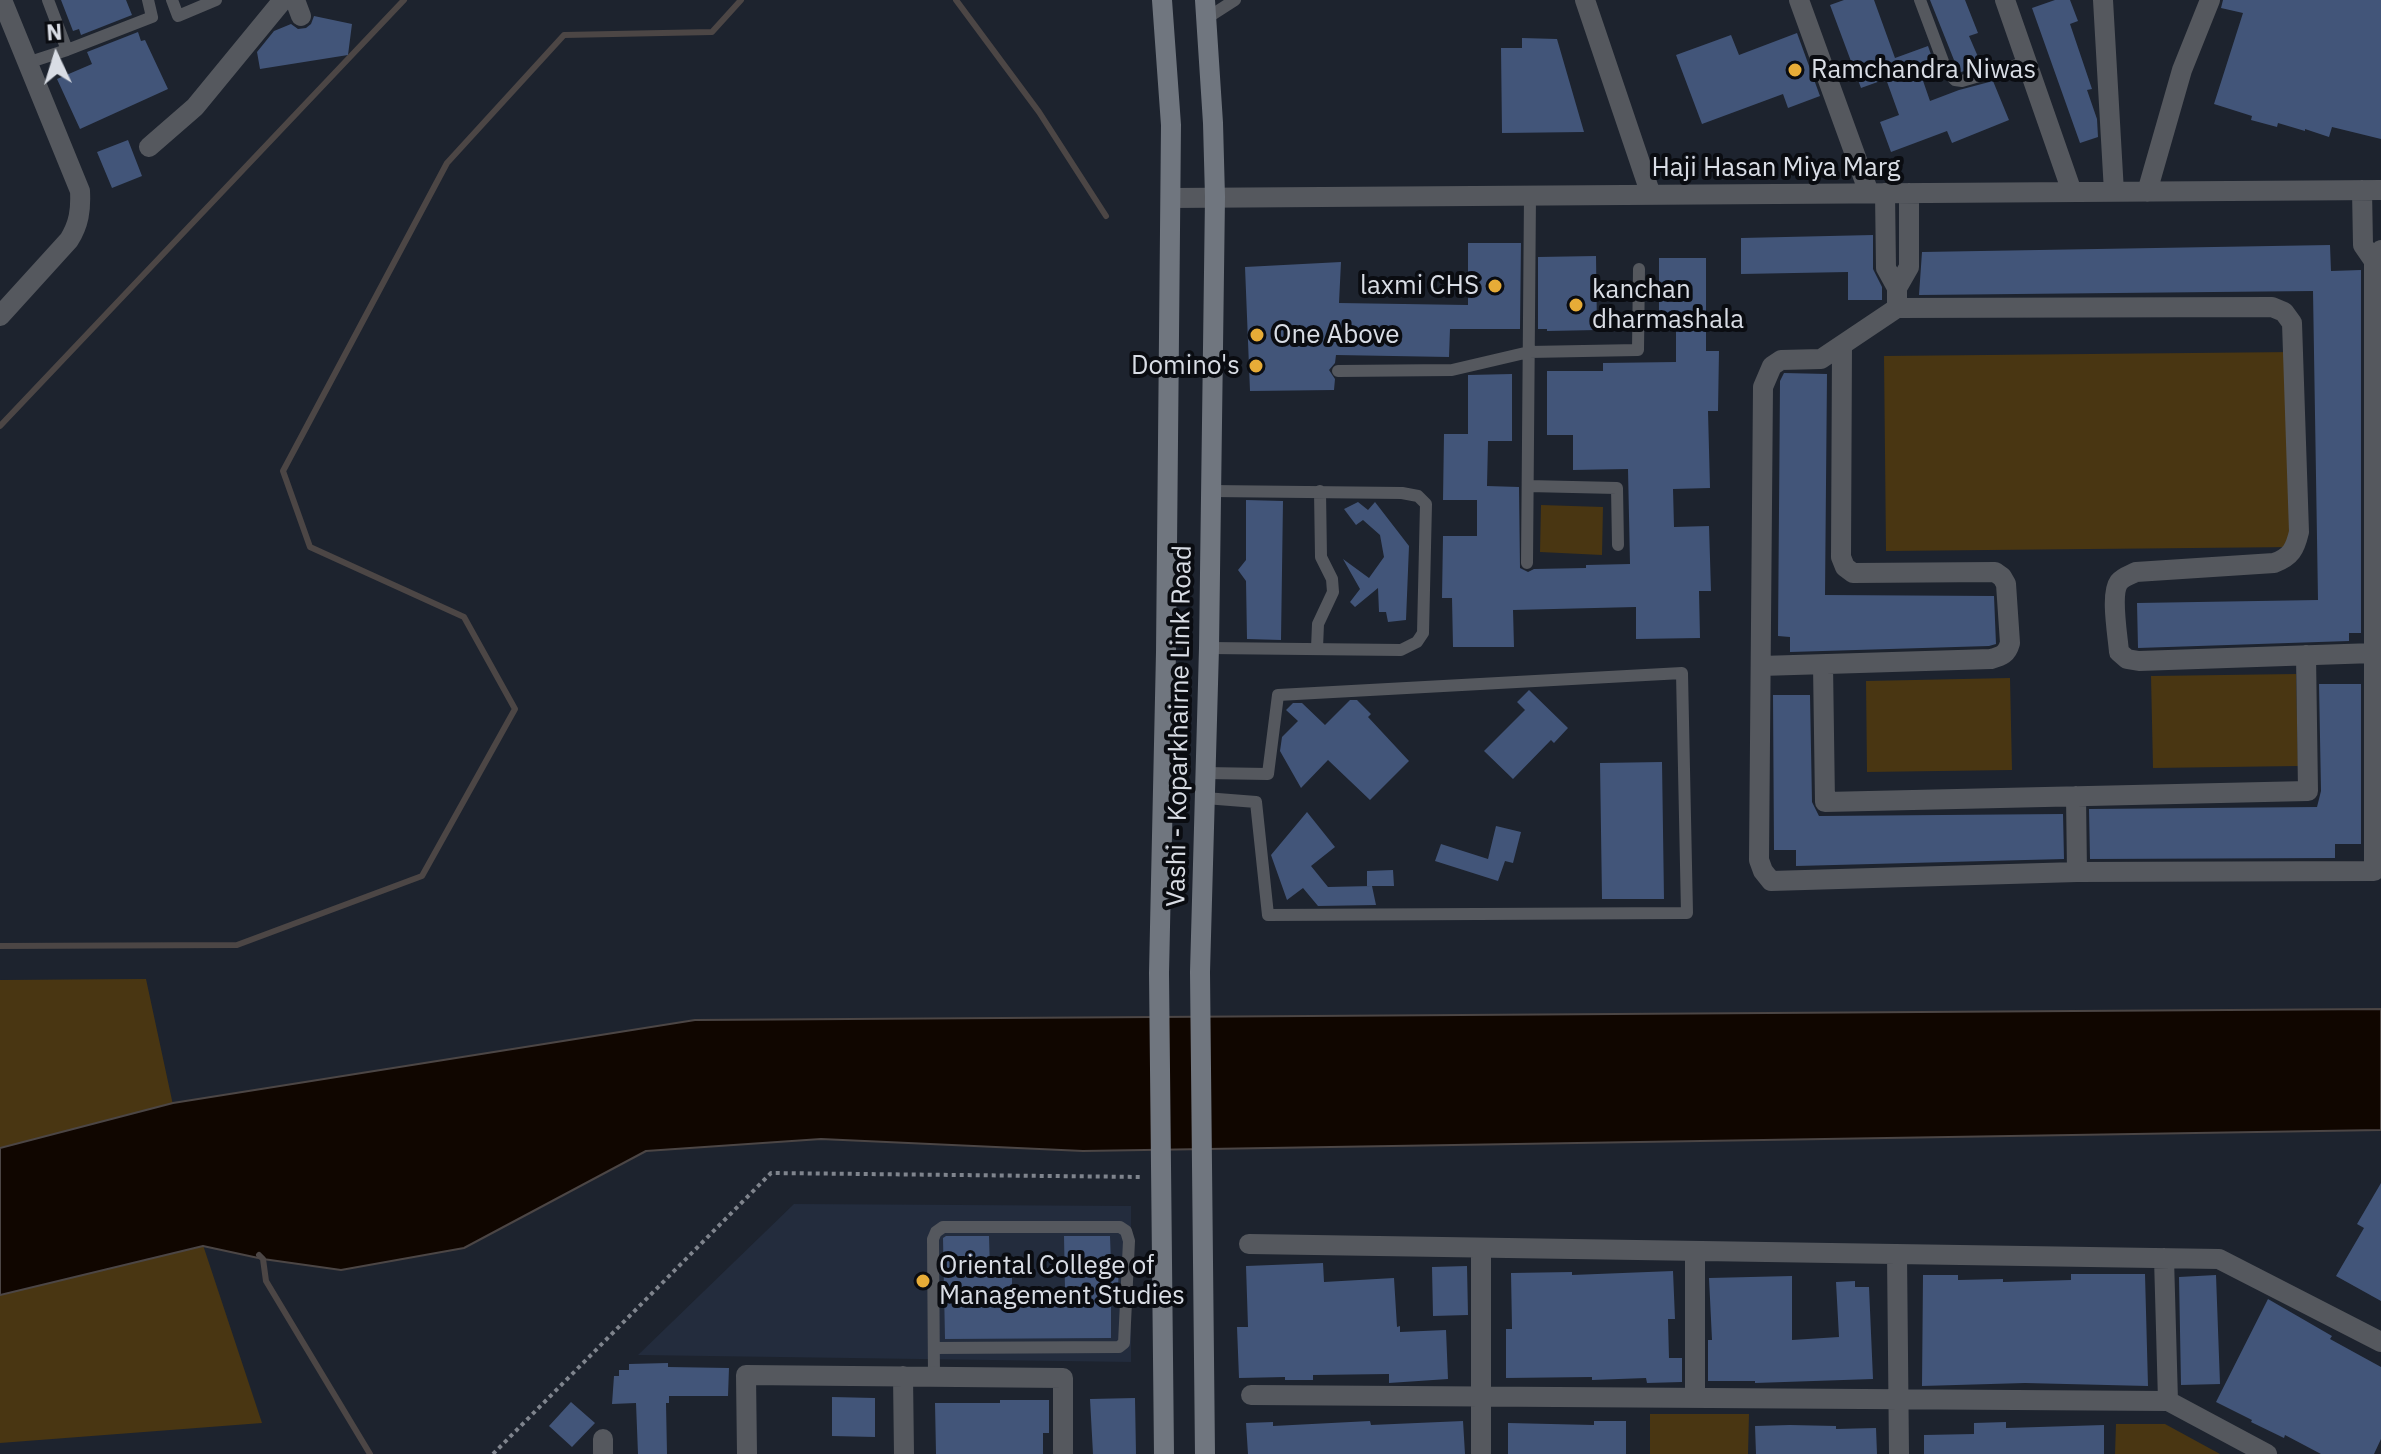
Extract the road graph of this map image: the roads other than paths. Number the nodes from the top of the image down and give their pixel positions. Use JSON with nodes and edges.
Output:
{"nodes":[{"id":1,"x":2,"y":0,"type":"edge"},
{"id":2,"x":48,"y":0,"type":"edge"},
{"id":3,"x":148,"y":0,"type":"edge"},
{"id":4,"x":172,"y":0,"type":"edge"},
{"id":5,"x":216,"y":0,"type":"edge"},
{"id":6,"x":283,"y":0,"type":"edge"},
{"id":7,"x":1162,"y":0,"type":"edge"},
{"id":8,"x":1235,"y":0,"type":"edge"},
{"id":9,"x":1585,"y":0,"type":"edge"},
{"id":10,"x":1799,"y":0,"type":"edge"},
{"id":11,"x":1920,"y":0,"type":"edge"},
{"id":12,"x":2005,"y":0,"type":"edge"},
{"id":13,"x":2103,"y":0,"type":"edge"},
{"id":14,"x":2210,"y":0,"type":"edge"},
{"id":15,"x":1206,"y":9,"type":"edge"},
{"id":16,"x":9,"y":44,"type":"edge"},
{"id":17,"x":67,"y":50,"type":"junction"},
{"id":18,"x":2027,"y":62,"type":"junction"},
{"id":19,"x":27,"y":63,"type":"junction"},
{"id":20,"x":149,"y":147,"type":"dead end"},
{"id":21,"x":2371,"y":190,"type":"edge"},
{"id":22,"x":2072,"y":192,"type":"junction"},
{"id":23,"x":2114,"y":192,"type":"junction"},
{"id":24,"x":2147,"y":192,"type":"junction"},
{"id":25,"x":1877,"y":193,"type":"junction"},
{"id":26,"x":1909,"y":193,"type":"junction"},
{"id":27,"x":1530,"y":195,"type":"junction"},
{"id":28,"x":1651,"y":195,"type":"junction"},
{"id":29,"x":1215,"y":197,"type":"junction"},
{"id":30,"x":1171,"y":198,"type":"junction"},
{"id":31,"x":2378,"y":256,"type":"edge"},
{"id":32,"x":1639,"y":269,"type":"dead end"},
{"id":33,"x":1897,"y":298,"type":"junction"},
{"id":34,"x":2377,"y":298,"type":"edge"},
{"id":35,"x":0,"y":316,"type":"edge"},
{"id":36,"x":1842,"y":345,"type":"junction"},
{"id":37,"x":1529,"y":352,"type":"junction"},
{"id":38,"x":1338,"y":371,"type":"dead end"},
{"id":39,"x":2377,"y":379,"type":"edge"},
{"id":40,"x":1528,"y":486,"type":"junction"},
{"id":41,"x":1211,"y":491,"type":"junction"},
{"id":42,"x":1320,"y":491,"type":"junction"},
{"id":43,"x":1618,"y":545,"type":"dead end"},
{"id":44,"x":2378,"y":553,"type":"edge"},
{"id":45,"x":1527,"y":563,"type":"dead end"},
{"id":46,"x":2378,"y":630,"type":"edge"},
{"id":47,"x":1209,"y":648,"type":"junction"},
{"id":48,"x":1317,"y":648,"type":"junction"},
{"id":49,"x":2374,"y":653,"type":"junction"},
{"id":50,"x":2306,"y":655,"type":"junction"},
{"id":51,"x":1823,"y":665,"type":"junction"},
{"id":52,"x":1761,"y":666,"type":"junction"},
{"id":53,"x":1205,"y":773,"type":"junction"},
{"id":54,"x":2076,"y":796,"type":"junction"},
{"id":55,"x":1205,"y":798,"type":"junction"},
{"id":56,"x":2378,"y":871,"type":"edge"},
{"id":57,"x":2077,"y":872,"type":"junction"},
{"id":58,"x":1249,"y":1244,"type":"dead end"},
{"id":59,"x":1481,"y":1248,"type":"junction"},
{"id":60,"x":1695,"y":1251,"type":"junction"},
{"id":61,"x":1897,"y":1254,"type":"junction"},
{"id":62,"x":2164,"y":1258,"type":"junction"},
{"id":63,"x":2381,"y":1342,"type":"edge"},
{"id":64,"x":934,"y":1348,"type":"junction"},
{"id":65,"x":903,"y":1376,"type":"junction"},
{"id":66,"x":934,"y":1377,"type":"junction"},
{"id":67,"x":1251,"y":1395,"type":"dead end"},
{"id":68,"x":1481,"y":1397,"type":"junction"},
{"id":69,"x":1695,"y":1398,"type":"junction"},
{"id":70,"x":1898,"y":1399,"type":"junction"},
{"id":71,"x":2168,"y":1401,"type":"junction"},
{"id":72,"x":747,"y":1454,"type":"edge"},
{"id":73,"x":904,"y":1454,"type":"edge"},
{"id":74,"x":1063,"y":1454,"type":"edge"},
{"id":75,"x":1164,"y":1454,"type":"edge"},
{"id":76,"x":1205,"y":1454,"type":"edge"},
{"id":77,"x":1481,"y":1454,"type":"edge"},
{"id":78,"x":1899,"y":1454,"type":"edge"},
{"id":79,"x":2267,"y":1454,"type":"edge"}],
"edges":[{"from":1,"to":16,"type":"street"},
{"from":2,"to":17,"type":"lane"},
{"from":3,"to":17,"type":"lane"},
{"from":4,"to":5,"type":"lane"},
{"from":6,"to":20,"type":"street"},
{"from":7,"to":30,"type":"main road","name":"Vashi - Koparkhairne Link Road"},
{"from":8,"to":15,"type":"lane"},
{"from":9,"to":28,"type":"street"},
{"from":10,"to":25,"type":"street"},
{"from":11,"to":18,"type":"lane"},
{"from":12,"to":18,"type":"street"},
{"from":13,"to":23,"type":"street"},
{"from":14,"to":24,"type":"street"},
{"from":15,"to":29,"type":"main road","name":"Vashi - Koparkhairne Link Road"},
{"from":16,"to":19,"type":"street"},
{"from":17,"to":19,"type":"lane"},
{"from":18,"to":22,"type":"street"},
{"from":19,"to":35,"type":"street"},
{"from":21,"to":24,"type":"street","name":"Haji Hasan Miya Marg"},
{"from":21,"to":31,"type":"street"},
{"from":22,"to":23,"type":"street","name":"Haji Hasan Miya Marg"},
{"from":22,"to":26,"type":"street","name":"Haji Hasan Miya Marg"},
{"from":23,"to":24,"type":"street","name":"Haji Hasan Miya Marg"},
{"from":25,"to":26,"type":"street","name":"Haji Hasan Miya Marg"},
{"from":25,"to":28,"type":"street","name":"Haji Hasan Miya Marg"},
{"from":25,"to":33,"type":"street"},
{"from":26,"to":33,"type":"street"},
{"from":27,"to":28,"type":"street","name":"Haji Hasan Miya Marg"},
{"from":27,"to":29,"type":"street","name":"Haji Hasan Miya Marg"},
{"from":27,"to":37,"type":"lane"},
{"from":29,"to":30,"type":"street","name":"Haji Hasan Miya Marg"},
{"from":29,"to":41,"type":"main road","name":"Vashi - Koparkhairne Link Road"},
{"from":30,"to":75,"type":"main road","name":"Vashi - Koparkhairne Link Road"},
{"from":31,"to":34,"type":"street"},
{"from":32,"to":37,"type":"lane"},
{"from":33,"to":36,"type":"street"},
{"from":33,"to":50,"type":"street"},
{"from":34,"to":39,"type":"street"},
{"from":36,"to":51,"type":"street"},
{"from":36,"to":52,"type":"street"},
{"from":37,"to":38,"type":"lane"},
{"from":37,"to":40,"type":"lane"},
{"from":39,"to":44,"type":"street"},
{"from":40,"to":43,"type":"lane"},
{"from":40,"to":45,"type":"lane"},
{"from":41,"to":42,"type":"lane"},
{"from":41,"to":47,"type":"main road","name":"Vashi - Koparkhairne Link Road"},
{"from":42,"to":48,"type":"lane"},
{"from":42,"to":48,"type":"lane"},
{"from":44,"to":46,"type":"street"},
{"from":46,"to":49,"type":"street"},
{"from":47,"to":48,"type":"lane"},
{"from":47,"to":53,"type":"main road","name":"Vashi - Koparkhairne Link Road"},
{"from":49,"to":50,"type":"street"},
{"from":49,"to":56,"type":"street"},
{"from":50,"to":54,"type":"street"},
{"from":51,"to":52,"type":"street"},
{"from":51,"to":54,"type":"street"},
{"from":52,"to":57,"type":"street"},
{"from":53,"to":55,"type":"main road","name":"Vashi - Koparkhairne Link Road"},
{"from":53,"to":55,"type":"lane"},
{"from":54,"to":57,"type":"street"},
{"from":55,"to":76,"type":"main road","name":"Vashi - Koparkhairne Link Road"},
{"from":56,"to":57,"type":"street"},
{"from":58,"to":59,"type":"street"},
{"from":59,"to":60,"type":"street"},
{"from":59,"to":68,"type":"street"},
{"from":60,"to":61,"type":"street"},
{"from":60,"to":69,"type":"street"},
{"from":61,"to":62,"type":"street"},
{"from":61,"to":70,"type":"street"},
{"from":62,"to":63,"type":"street"},
{"from":62,"to":71,"type":"street"},
{"from":64,"to":64,"type":"lane"},
{"from":64,"to":66,"type":"lane"},
{"from":65,"to":66,"type":"street"},
{"from":65,"to":72,"type":"street"},
{"from":65,"to":73,"type":"street"},
{"from":66,"to":74,"type":"street"},
{"from":67,"to":68,"type":"street"},
{"from":68,"to":69,"type":"street"},
{"from":68,"to":77,"type":"street"},
{"from":69,"to":70,"type":"street"},
{"from":70,"to":71,"type":"street"},
{"from":70,"to":78,"type":"street"},
{"from":71,"to":79,"type":"street"}]}
